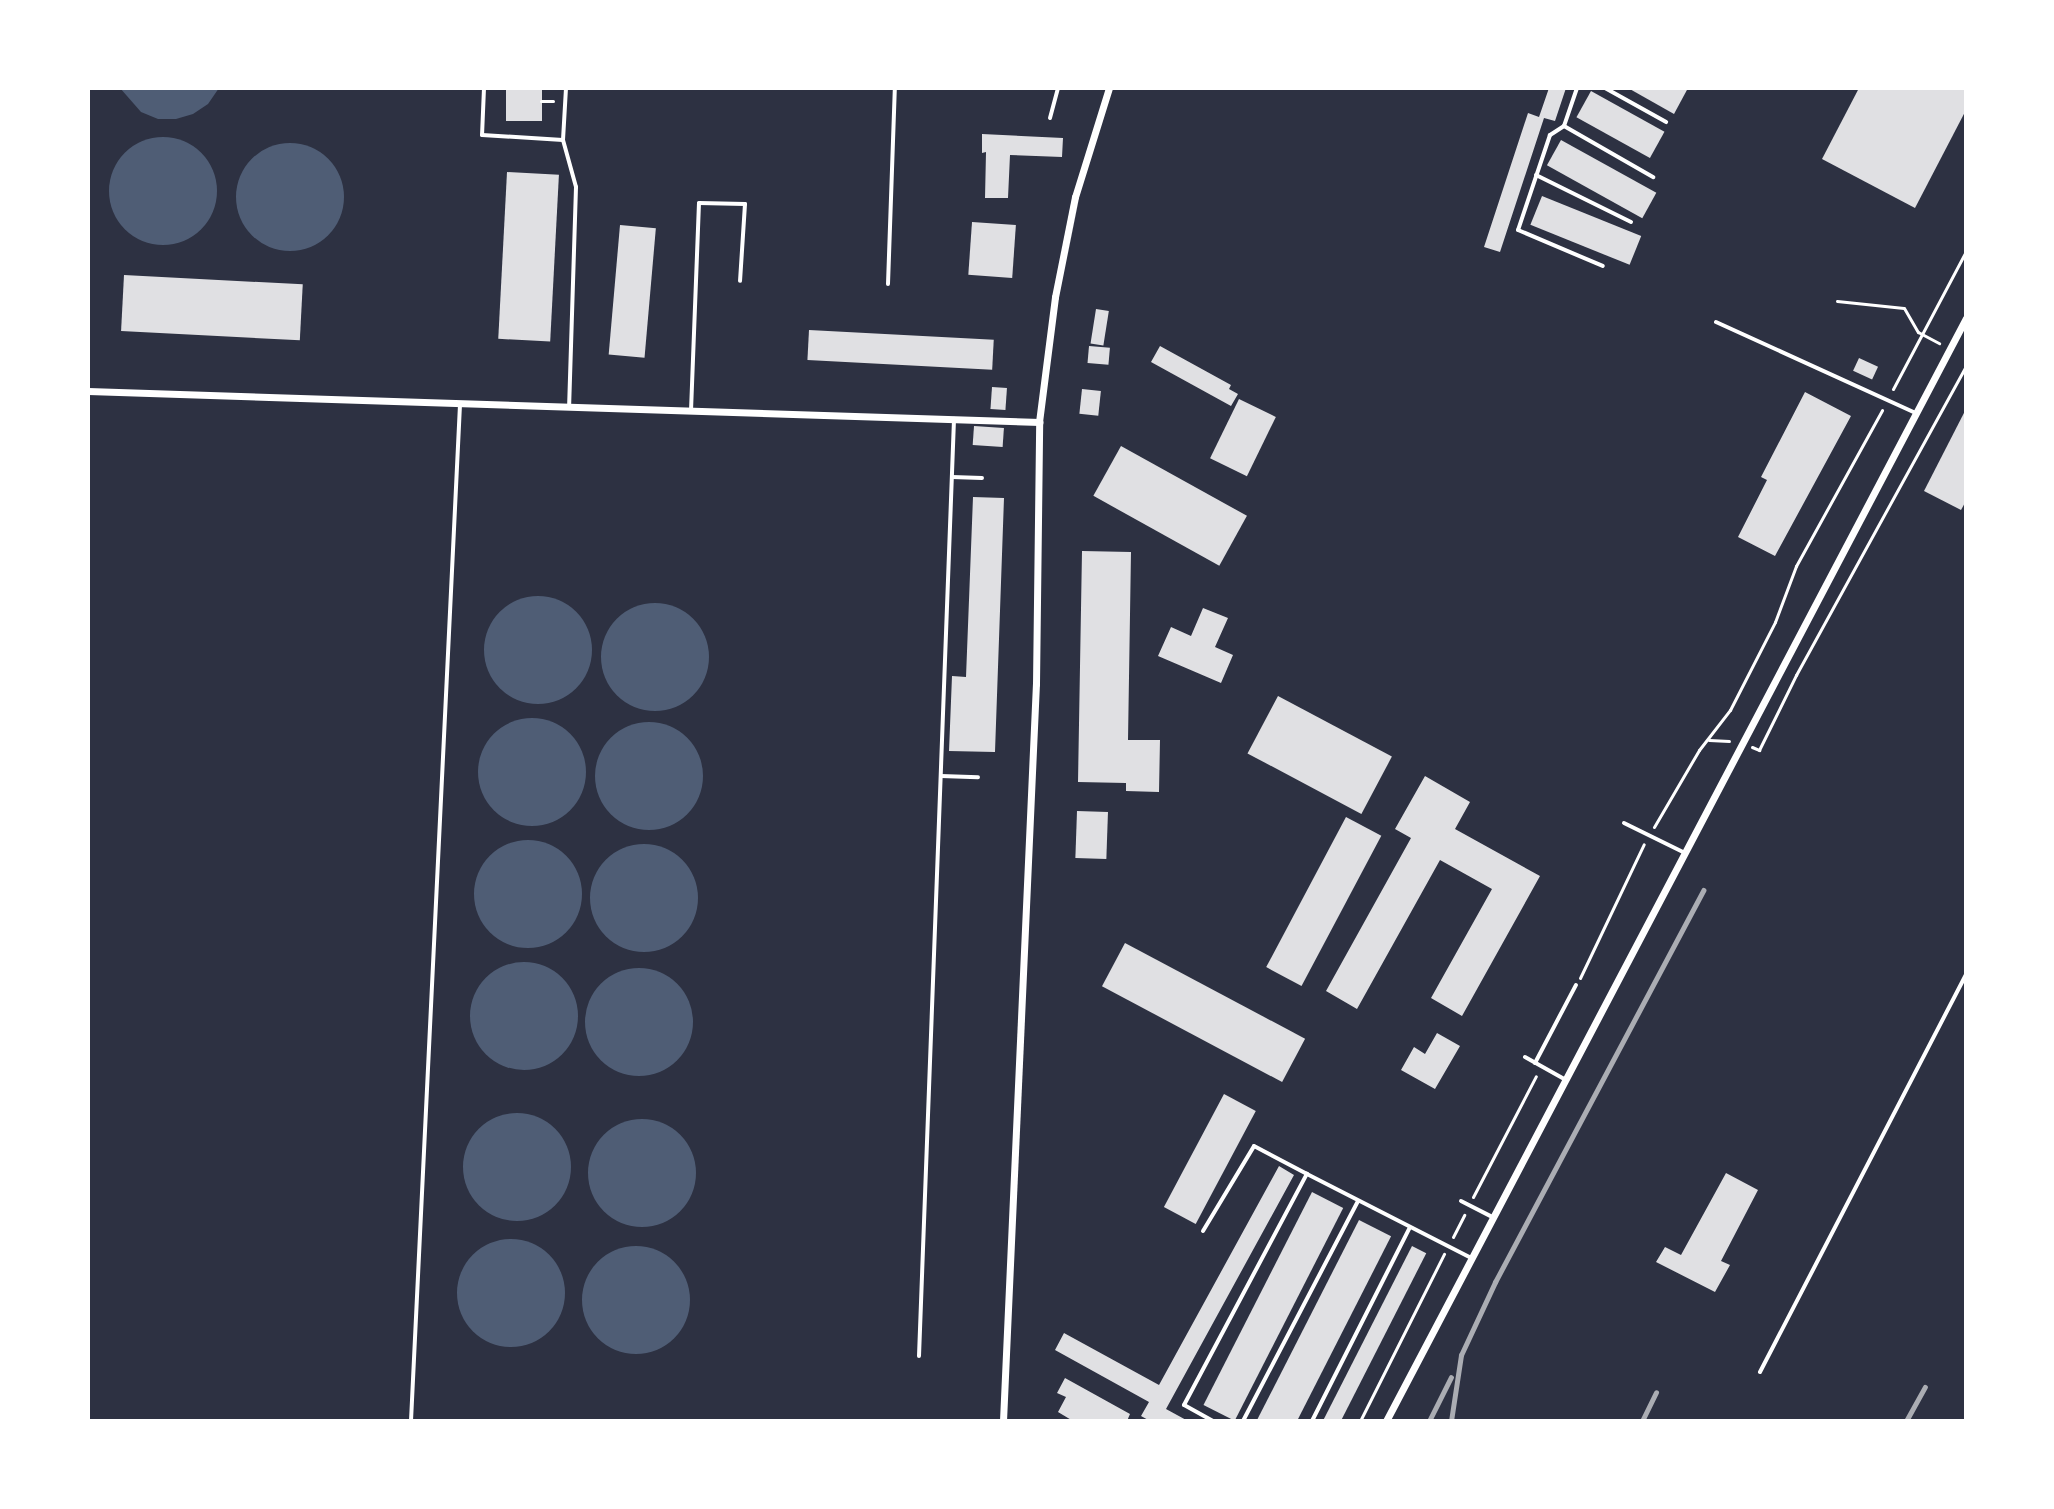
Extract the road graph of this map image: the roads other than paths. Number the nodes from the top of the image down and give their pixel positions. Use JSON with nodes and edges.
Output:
{"nodes":[{"id":1,"x":484,"y":88,"type":"edge"},
{"id":2,"x":566,"y":88,"type":"edge"},
{"id":3,"x":895,"y":88,"type":"edge"},
{"id":4,"x":1058,"y":88,"type":"edge"},
{"id":5,"x":1109,"y":88,"type":"edge"},
{"id":6,"x":1577,"y":88,"type":"edge"},
{"id":7,"x":1605,"y":88,"type":"edge"},
{"id":8,"x":1050,"y":118,"type":"dead end"},
{"id":9,"x":1666,"y":122,"type":"dead end"},
{"id":10,"x":1564,"y":126,"type":"junction"},
{"id":11,"x":563,"y":140,"type":"junction"},
{"id":12,"x":1966,"y":153,"type":"edge"},
{"id":13,"x":1966,"y":159,"type":"edge"},
{"id":14,"x":1536,"y":175,"type":"junction"},
{"id":15,"x":1653,"y":177,"type":"dead end"},
{"id":16,"x":1631,"y":222,"type":"dead end"},
{"id":17,"x":1603,"y":266,"type":"dead end"},
{"id":18,"x":740,"y":281,"type":"dead end"},
{"id":19,"x":888,"y":284,"type":"dead end"},
{"id":20,"x":1966,"y":318,"type":"edge"},
{"id":21,"x":1716,"y":322,"type":"dead end"},
{"id":22,"x":88,"y":391,"type":"edge"},
{"id":23,"x":460,"y":403,"type":"junction"},
{"id":24,"x":569,"y":407,"type":"junction"},
{"id":25,"x":691,"y":411,"type":"junction"},
{"id":26,"x":1916,"y":413,"type":"junction"},
{"id":27,"x":954,"y":419,"type":"junction"},
{"id":28,"x":1039,"y":422,"type":"junction"},
{"id":29,"x":952,"y":477,"type":"junction"},
{"id":30,"x":982,"y":478,"type":"dead end"},
{"id":31,"x":941,"y":776,"type":"junction"},
{"id":32,"x":978,"y":777,"type":"dead end"},
{"id":33,"x":1624,"y":823,"type":"dead end"},
{"id":34,"x":1685,"y":853,"type":"junction"},
{"id":35,"x":1966,"y":974,"type":"edge"},
{"id":36,"x":1576,"y":985,"type":"road end"},
{"id":37,"x":1525,"y":1057,"type":"dead end"},
{"id":38,"x":1535,"y":1063,"type":"junction"},
{"id":39,"x":1566,"y":1080,"type":"junction"},
{"id":40,"x":1307,"y":1174,"type":"junction"},
{"id":41,"x":1358,"y":1201,"type":"junction"},
{"id":42,"x":1461,"y":1201,"type":"dead end"},
{"id":43,"x":1493,"y":1217,"type":"junction"},
{"id":44,"x":1410,"y":1227,"type":"junction"},
{"id":45,"x":1203,"y":1231,"type":"dead end"},
{"id":46,"x":1471,"y":1258,"type":"junction"},
{"id":47,"x":919,"y":1356,"type":"dead end"},
{"id":48,"x":1760,"y":1372,"type":"dead end"},
{"id":49,"x":411,"y":1421,"type":"edge"},
{"id":50,"x":1003,"y":1421,"type":"edge"},
{"id":51,"x":1213,"y":1421,"type":"edge"},
{"id":52,"x":1243,"y":1421,"type":"edge"},
{"id":53,"x":1312,"y":1421,"type":"edge"},
{"id":54,"x":1386,"y":1421,"type":"edge"}],
"edges":[{"from":1,"to":11,"type":"lane"},
{"from":2,"to":11,"type":"lane"},
{"from":3,"to":19,"type":"lane"},
{"from":4,"to":8,"type":"lane"},
{"from":5,"to":28,"type":"street"},
{"from":6,"to":10,"type":"lane"},
{"from":7,"to":9,"type":"lane"},
{"from":10,"to":14,"type":"lane"},
{"from":10,"to":15,"type":"lane"},
{"from":11,"to":24,"type":"lane"},
{"from":12,"to":13,"type":"lane"},
{"from":14,"to":16,"type":"lane"},
{"from":14,"to":17,"type":"lane"},
{"from":18,"to":25,"type":"lane"},
{"from":20,"to":26,"type":"street"},
{"from":21,"to":26,"type":"lane"},
{"from":22,"to":23,"type":"street"},
{"from":23,"to":24,"type":"street"},
{"from":23,"to":49,"type":"lane"},
{"from":24,"to":25,"type":"street"},
{"from":25,"to":27,"type":"street"},
{"from":26,"to":34,"type":"street"},
{"from":27,"to":28,"type":"street"},
{"from":27,"to":29,"type":"lane"},
{"from":28,"to":50,"type":"street"},
{"from":29,"to":30,"type":"lane"},
{"from":29,"to":31,"type":"lane"},
{"from":31,"to":32,"type":"lane"},
{"from":31,"to":47,"type":"lane"},
{"from":33,"to":34,"type":"lane"},
{"from":34,"to":39,"type":"street"},
{"from":35,"to":48,"type":"lane"},
{"from":36,"to":38,"type":"lane"},
{"from":37,"to":38,"type":"lane"},
{"from":38,"to":39,"type":"lane"},
{"from":39,"to":43,"type":"street"},
{"from":40,"to":41,"type":"lane"},
{"from":40,"to":45,"type":"lane"},
{"from":40,"to":51,"type":"lane"},
{"from":41,"to":44,"type":"lane"},
{"from":41,"to":52,"type":"lane"},
{"from":42,"to":43,"type":"lane"},
{"from":43,"to":46,"type":"street"},
{"from":44,"to":46,"type":"lane"},
{"from":44,"to":53,"type":"lane"},
{"from":46,"to":54,"type":"street"}]}
